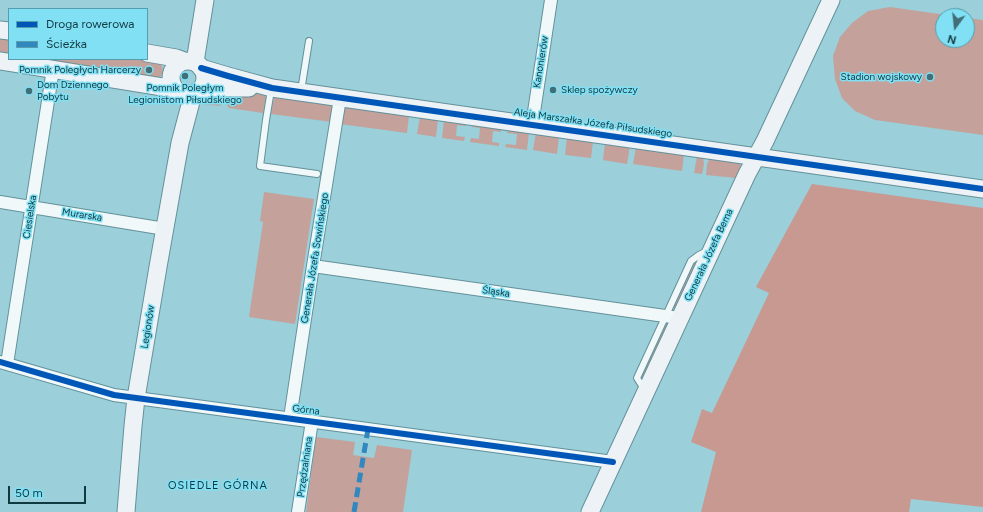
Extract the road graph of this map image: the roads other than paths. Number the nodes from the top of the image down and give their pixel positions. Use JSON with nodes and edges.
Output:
{"nodes":[{"id":1,"x":205,"y":0,"type":"edge"},
{"id":2,"x":551,"y":0,"type":"edge"},
{"id":3,"x":832,"y":0,"type":"edge"},
{"id":4,"x":309,"y":41,"type":"dead end"},
{"id":5,"x":148,"y":53,"type":"edge"},
{"id":6,"x":0,"y":61,"type":"edge"},
{"id":7,"x":193,"y":63,"type":"junction"},
{"id":8,"x":53,"y":69,"type":"junction"},
{"id":9,"x":272,"y":88,"type":"junction"},
{"id":10,"x":175,"y":89,"type":"junction"},
{"id":11,"x":301,"y":92,"type":"junction"},
{"id":12,"x":196,"y":93,"type":"junction"},
{"id":13,"x":340,"y":98,"type":"junction"},
{"id":14,"x":532,"y":125,"type":"junction"},
{"id":15,"x":180,"y":143,"type":"junction"},
{"id":16,"x":756,"y":156,"type":"junction"},
{"id":17,"x":317,"y":174,"type":"dead end"},
{"id":18,"x":983,"y":189,"type":"edge"},
{"id":19,"x":0,"y":202,"type":"edge"},
{"id":20,"x":31,"y":207,"type":"junction"},
{"id":21,"x":165,"y":229,"type":"junction"},
{"id":22,"x":313,"y":266,"type":"junction"},
{"id":23,"x":673,"y":317,"type":"junction"},
{"id":24,"x":3,"y":363,"type":"edge"},
{"id":25,"x":136,"y":398,"type":"junction"},
{"id":26,"x":290,"y":418,"type":"junction"},
{"id":27,"x":312,"y":421,"type":"junction"},
{"id":28,"x":613,"y":462,"type":"junction"},
{"id":29,"x":126,"y":512,"type":"edge"},
{"id":30,"x":298,"y":512,"type":"edge"},
{"id":31,"x":590,"y":512,"type":"edge"}],
"edges":[{"from":1,"to":7,"type":"street"},
{"from":2,"to":14,"type":"street","name":"Kanonierów"},
{"from":3,"to":16,"type":"street","name":"Generała Józefa Bema"},
{"from":4,"to":11,"type":"lane"},
{"from":5,"to":7,"type":"street","name":"Aleja Marszałka Józefa Piłsudskiego"},
{"from":6,"to":8,"type":"street"},
{"from":7,"to":9,"type":"street","name":"Aleja Marszałka Józefa Piłsudskiego"},
{"from":7,"to":10,"type":"street"},
{"from":7,"to":12,"type":"street"},
{"from":8,"to":10,"type":"street"},
{"from":8,"to":20,"type":"street","name":"Ciesielska"},
{"from":9,"to":11,"type":"street","name":"Aleja Marszałka Józefa Piłsudskiego"},
{"from":9,"to":12,"type":"street","name":"Aleja Marszałka Józefa Piłsudskiego"},
{"from":9,"to":17,"type":"lane"},
{"from":10,"to":12,"type":"street"},
{"from":10,"to":15,"type":"street","name":"Legionów"},
{"from":11,"to":13,"type":"street","name":"Aleja Marszałka Józefa Piłsudskiego"},
{"from":12,"to":15,"type":"street","name":"Legionów"},
{"from":13,"to":14,"type":"street","name":"Aleja Marszałka Józefa Piłsudskiego"},
{"from":13,"to":22,"type":"street","name":"Generała Józefa Sowińskiego"},
{"from":14,"to":16,"type":"street","name":"Aleja Marszałka Józefa Piłsudskiego"},
{"from":15,"to":21,"type":"street","name":"Legionów"},
{"from":16,"to":18,"type":"street","name":"Aleja Marszałka Józefa Piłsudskiego"},
{"from":16,"to":23,"type":"street","name":"Generała Józefa Bema"},
{"from":19,"to":20,"type":"street","name":"Murarska"},
{"from":20,"to":21,"type":"street","name":"Murarska"},
{"from":20,"to":24,"type":"street","name":"Ciesielska"},
{"from":21,"to":25,"type":"street","name":"Legionów"},
{"from":22,"to":23,"type":"street","name":"Śląska"},
{"from":22,"to":26,"type":"street","name":"Generała Józefa Sowińskiego"},
{"from":23,"to":28,"type":"street","name":"Generała Józefa Bema"},
{"from":24,"to":25,"type":"street","name":"Górna"},
{"from":25,"to":26,"type":"street","name":"Górna"},
{"from":25,"to":29,"type":"street","name":"Legionów"},
{"from":26,"to":27,"type":"street","name":"Górna"},
{"from":27,"to":28,"type":"street","name":"Górna"},
{"from":27,"to":30,"type":"street","name":"Przędzalniana"},
{"from":28,"to":31,"type":"street","name":"Generała Józefa Bema"}]}
